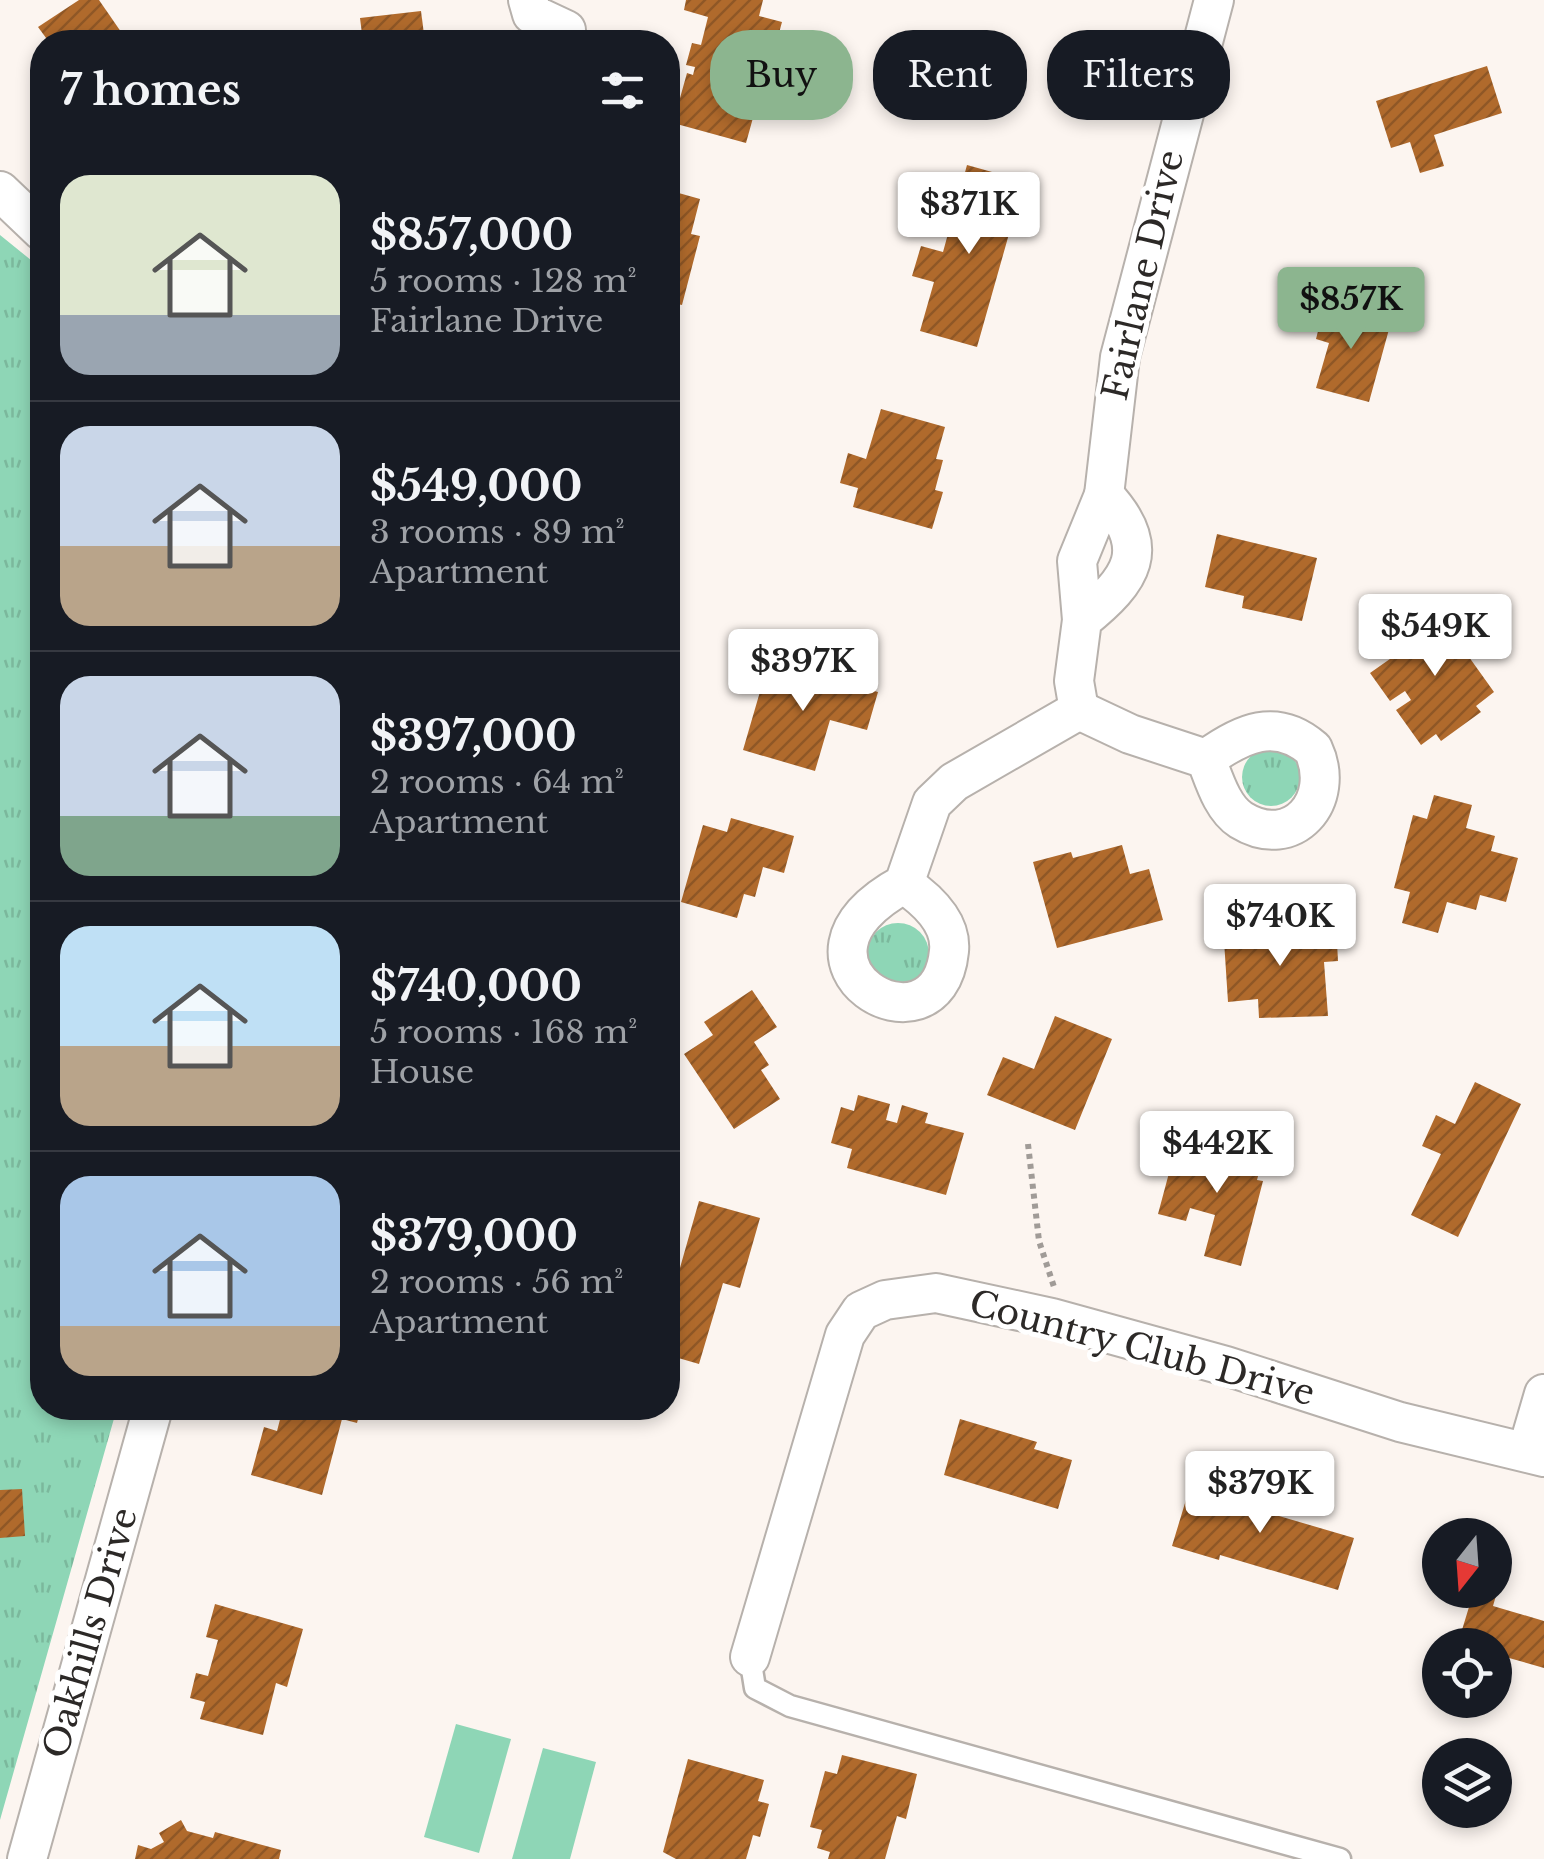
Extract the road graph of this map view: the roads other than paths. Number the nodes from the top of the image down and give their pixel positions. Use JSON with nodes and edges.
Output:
{"nodes":[{"id":1,"x":528,"y":0,"type":"edge"},
{"id":2,"x":1214,"y":0,"type":"edge"},
{"id":3,"x":567,"y":24,"type":"edge"},
{"id":4,"x":0,"y":192,"type":"edge"},
{"id":5,"x":30,"y":220,"type":"edge"},
{"id":6,"x":1104,"y":495,"type":"junction"},
{"id":7,"x":1082,"y":620,"type":"junction"},
{"id":8,"x":1079,"y":710,"type":"junction"},
{"id":9,"x":1206,"y":759,"type":"dead end"},
{"id":10,"x":904,"y":884,"type":"dead end"},
{"id":11,"x":1544,"y":1394,"type":"edge"},
{"id":12,"x":149,"y":1420,"type":"edge"},
{"id":13,"x":1536,"y":1454,"type":"edge"},
{"id":14,"x":750,"y":1658,"type":"joint"},
{"id":15,"x":27,"y":1859,"type":"edge"},
{"id":16,"x":1340,"y":1859,"type":"edge"}],
"edges":[{"from":1,"to":3,"type":"street"},
{"from":2,"to":6,"type":"street","name":"Fairlane Drive"},
{"from":4,"to":5,"type":"street"},
{"from":6,"to":7,"type":"street","name":"Fairlane Drive"},
{"from":6,"to":7,"type":"street"},
{"from":7,"to":8,"type":"street","name":"Fairlane Drive"},
{"from":8,"to":9,"type":"street"},
{"from":8,"to":10,"type":"street"},
{"from":11,"to":13,"type":"street"},
{"from":12,"to":15,"type":"street","name":"Oakhills Drive"},
{"from":13,"to":14,"type":"street","name":"Country Club Drive"},
{"from":14,"to":16,"type":"lane"}]}
